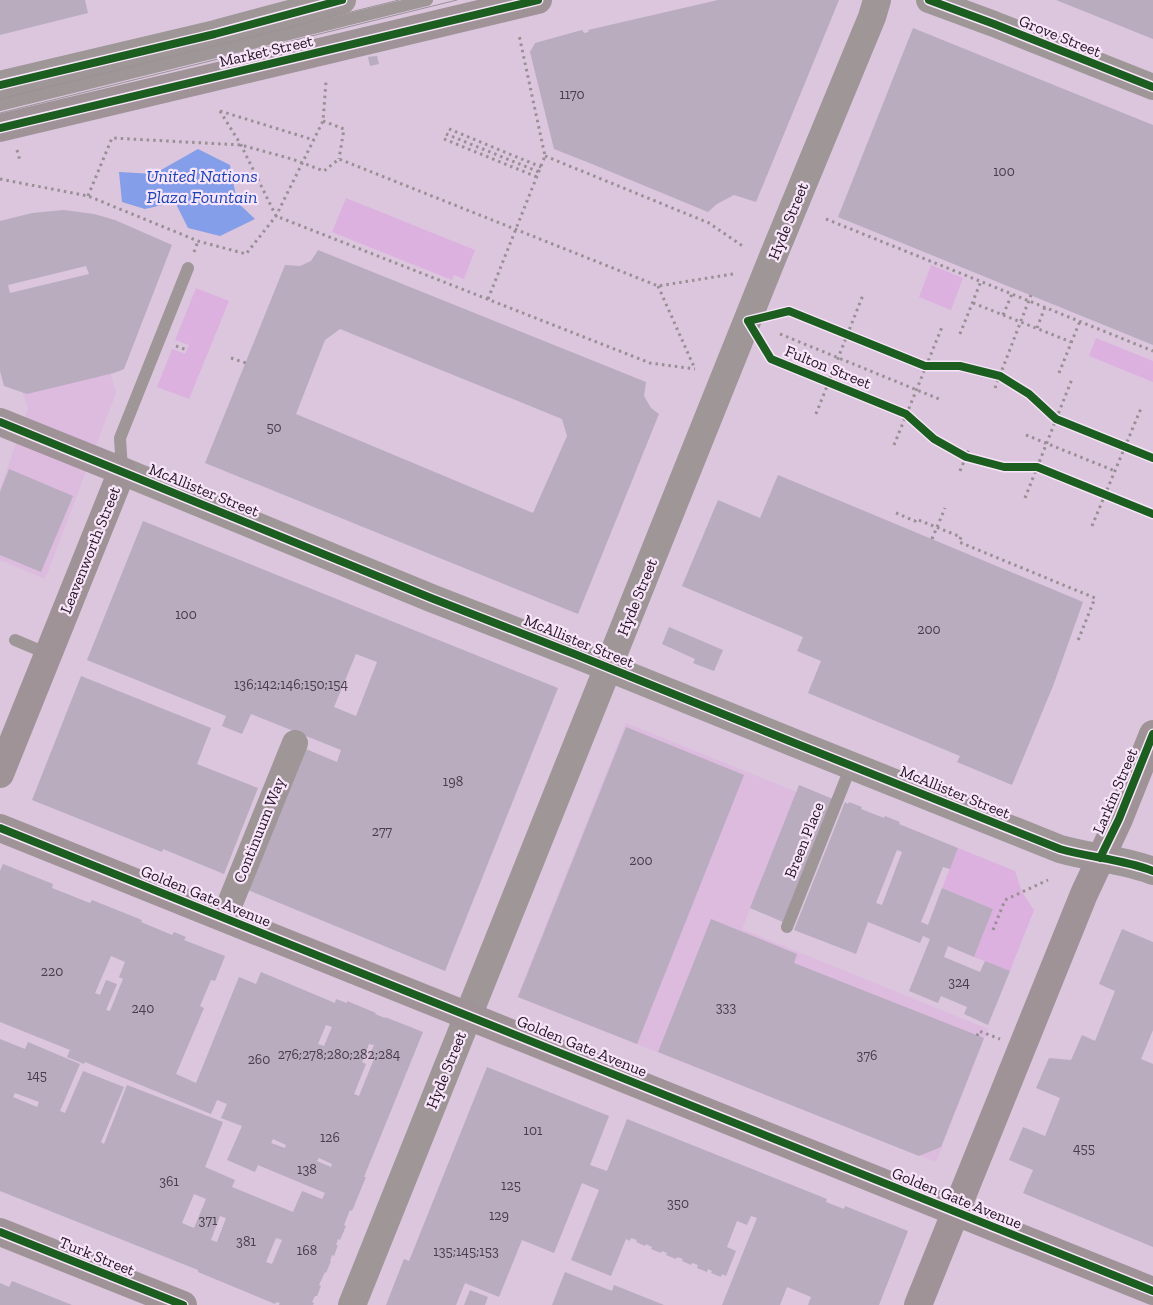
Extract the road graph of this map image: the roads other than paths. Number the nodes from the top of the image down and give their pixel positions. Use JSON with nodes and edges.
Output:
{"nodes":[{"id":1,"x":342,"y":0,"type":"edge"},
{"id":2,"x":427,"y":0,"type":"edge"},
{"id":3,"x":538,"y":0,"type":"edge"},
{"id":4,"x":877,"y":0,"type":"edge"},
{"id":5,"x":929,"y":0,"type":"edge"},
{"id":6,"x":0,"y":85,"type":"edge"},
{"id":7,"x":1153,"y":87,"type":"edge"},
{"id":8,"x":0,"y":105,"type":"edge"},
{"id":9,"x":0,"y":128,"type":"edge"},
{"id":10,"x":188,"y":268,"type":"dead end"},
{"id":11,"x":0,"y":422,"type":"edge"},
{"id":12,"x":122,"y":471,"type":"junction"},
{"id":13,"x":15,"y":640,"type":"dead end"},
{"id":14,"x":48,"y":654,"type":"junction"},
{"id":15,"x":608,"y":667,"type":"junction"},
{"id":16,"x":1153,"y":734,"type":"edge"},
{"id":17,"x":295,"y":743,"type":"dead end"},
{"id":18,"x":851,"y":766,"type":"junction"},
{"id":19,"x":0,"y":774,"type":"edge"},
{"id":20,"x":0,"y":828,"type":"edge"},
{"id":21,"x":1100,"y":858,"type":"junction"},
{"id":22,"x":1153,"y":871,"type":"edge"},
{"id":23,"x":224,"y":918,"type":"junction"},
{"id":24,"x":787,"y":927,"type":"dead end"},
{"id":25,"x":468,"y":1016,"type":"junction"},
{"id":26,"x":955,"y":1211,"type":"junction"},
{"id":27,"x":0,"y":1232,"type":"edge"},
{"id":28,"x":1153,"y":1291,"type":"edge"},
{"id":29,"x":183,"y":1305,"type":"edge"},
{"id":30,"x":352,"y":1305,"type":"edge"},
{"id":31,"x":918,"y":1305,"type":"edge"}],
"edges":[{"from":1,"to":6,"type":"street","name":"Market Street"},
{"from":2,"to":8,"type":"lane","name":"Market Street"},
{"from":3,"to":9,"type":"main road","name":"Market Street"},
{"from":4,"to":15,"type":"street","name":"Hyde Street"},
{"from":5,"to":7,"type":"street","name":"Grove Street"},
{"from":10,"to":12,"type":"lane","name":"Leavenworth Street"},
{"from":11,"to":12,"type":"main road","name":"McAllister Street"},
{"from":12,"to":14,"type":"main road","name":"Leavenworth Street"},
{"from":12,"to":15,"type":"street","name":"McAllister Street"},
{"from":13,"to":14,"type":"lane"},
{"from":14,"to":19,"type":"main road","name":"Leavenworth Street"},
{"from":15,"to":18,"type":"street","name":"McAllister Street"},
{"from":15,"to":25,"type":"street","name":"Hyde Street"},
{"from":16,"to":21,"type":"main road","name":"Larkin Street"},
{"from":17,"to":23,"type":"street","name":"Continuum Way"},
{"from":18,"to":21,"type":"street","name":"McAllister Street"},
{"from":18,"to":24,"type":"lane","name":"Breen Place"},
{"from":20,"to":23,"type":"main road","name":"Golden Gate Avenue"},
{"from":21,"to":22,"type":"street","name":"McAllister Street"},
{"from":21,"to":26,"type":"main road","name":"Larkin Street"},
{"from":23,"to":25,"type":"main road","name":"Golden Gate Avenue"},
{"from":25,"to":26,"type":"main road","name":"Golden Gate Avenue"},
{"from":25,"to":30,"type":"street","name":"Hyde Street"},
{"from":26,"to":28,"type":"main road","name":"Golden Gate Avenue"},
{"from":26,"to":31,"type":"main road","name":"Larkin Street"},
{"from":27,"to":29,"type":"main road","name":"Turk Street"}]}
